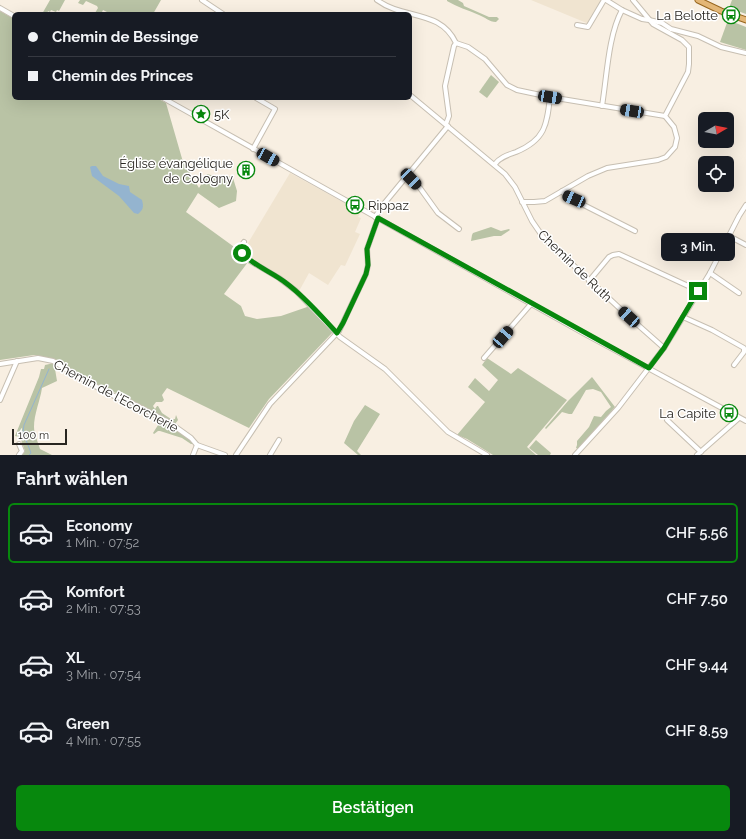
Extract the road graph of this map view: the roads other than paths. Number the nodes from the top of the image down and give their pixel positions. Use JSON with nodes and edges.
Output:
{"nodes":[{"id":1,"x":202,"y":0,"type":"edge"},
{"id":2,"x":377,"y":0,"type":"edge"},
{"id":3,"x":605,"y":0,"type":"edge"},
{"id":4,"x":633,"y":0,"type":"edge"},
{"id":5,"x":698,"y":0,"type":"edge"},
{"id":6,"x":0,"y":8,"type":"edge"},
{"id":7,"x":622,"y":10,"type":"junction"},
{"id":8,"x":220,"y":12,"type":"edge"},
{"id":9,"x":404,"y":12,"type":"edge"},
{"id":10,"x":412,"y":14,"type":"edge"},
{"id":11,"x":12,"y":15,"type":"edge"},
{"id":12,"x":650,"y":20,"type":"junction"},
{"id":13,"x":746,"y":20,"type":"edge"},
{"id":14,"x":577,"y":25,"type":"dead end"},
{"id":15,"x":456,"y":43,"type":"junction"},
{"id":16,"x":746,"y":53,"type":"edge"},
{"id":17,"x":412,"y":97,"type":"edge"},
{"id":18,"x":550,"y":97,"type":"junction"},
{"id":19,"x":167,"y":100,"type":"edge"},
{"id":20,"x":259,"y":100,"type":"edge"},
{"id":21,"x":602,"y":106,"type":"junction"},
{"id":22,"x":665,"y":116,"type":"junction"},
{"id":23,"x":447,"y":125,"type":"junction"},
{"id":24,"x":253,"y":149,"type":"junction"},
{"id":25,"x":495,"y":164,"type":"junction"},
{"id":26,"x":407,"y":176,"type":"junction"},
{"id":27,"x":562,"y":191,"type":"junction"},
{"id":28,"x":522,"y":202,"type":"junction"},
{"id":29,"x":746,"y":204,"type":"edge"},
{"id":30,"x":377,"y":218,"type":"junction"},
{"id":31,"x":458,"y":230,"type":"dead end"},
{"id":32,"x":635,"y":231,"type":"dead end"},
{"id":33,"x":729,"y":236,"type":"junction"},
{"id":34,"x":244,"y":242,"type":"dead end"},
{"id":35,"x":746,"y":244,"type":"edge"},
{"id":36,"x":710,"y":273,"type":"junction"},
{"id":37,"x":589,"y":281,"type":"junction"},
{"id":38,"x":698,"y":291,"type":"junction"},
{"id":39,"x":739,"y":293,"type":"dead end"},
{"id":40,"x":531,"y":304,"type":"junction"},
{"id":41,"x":683,"y":317,"type":"junction"},
{"id":42,"x":337,"y":333,"type":"junction"},
{"id":43,"x":664,"y":348,"type":"junction"},
{"id":44,"x":484,"y":358,"type":"dead end"},
{"id":45,"x":17,"y":361,"type":"junction"},
{"id":46,"x":0,"y":364,"type":"edge"},
{"id":47,"x":734,"y":365,"type":"dead end"},
{"id":48,"x":649,"y":368,"type":"junction"},
{"id":49,"x":0,"y":400,"type":"edge"},
{"id":50,"x":739,"y":418,"type":"junction"},
{"id":51,"x":667,"y":420,"type":"dead end"},
{"id":52,"x":745,"y":420,"type":"edge"},
{"id":53,"x":279,"y":440,"type":"dead end"},
{"id":54,"x":18,"y":444,"type":"dead end"},
{"id":55,"x":197,"y":445,"type":"junction"},
{"id":56,"x":699,"y":453,"type":"edge"},
{"id":57,"x":19,"y":455,"type":"edge"},
{"id":58,"x":194,"y":455,"type":"edge"},
{"id":59,"x":225,"y":455,"type":"edge"},
{"id":60,"x":236,"y":455,"type":"edge"},
{"id":61,"x":270,"y":455,"type":"edge"},
{"id":62,"x":487,"y":455,"type":"edge"},
{"id":63,"x":575,"y":455,"type":"edge"}],
"edges":[{"from":1,"to":8,"type":"street"},
{"from":2,"to":9,"type":"street"},
{"from":3,"to":7,"type":"street"},
{"from":3,"to":14,"type":"street"},
{"from":4,"to":12,"type":"street"},
{"from":5,"to":13,"type":"main road"},
{"from":6,"to":11,"type":"street"},
{"from":7,"to":12,"type":"street"},
{"from":7,"to":21,"type":"street"},
{"from":10,"to":15,"type":"street"},
{"from":12,"to":16,"type":"street"},
{"from":12,"to":22,"type":"street"},
{"from":15,"to":18,"type":"street"},
{"from":15,"to":23,"type":"street"},
{"from":17,"to":23,"type":"street","name":"Chemin de Ruth"},
{"from":18,"to":21,"type":"street"},
{"from":18,"to":25,"type":"street"},
{"from":19,"to":24,"type":"street"},
{"from":20,"to":24,"type":"street"},
{"from":21,"to":22,"type":"street"},
{"from":22,"to":27,"type":"street"},
{"from":23,"to":25,"type":"street","name":"Chemin de Ruth"},
{"from":23,"to":26,"type":"street"},
{"from":24,"to":30,"type":"street"},
{"from":25,"to":28,"type":"street","name":"Chemin de Ruth"},
{"from":26,"to":30,"type":"street"},
{"from":26,"to":31,"type":"street"},
{"from":27,"to":28,"type":"street"},
{"from":27,"to":32,"type":"street"},
{"from":28,"to":37,"type":"street","name":"Chemin de Ruth"},
{"from":29,"to":33,"type":"street"},
{"from":30,"to":40,"type":"street"},
{"from":30,"to":42,"type":"street"},
{"from":33,"to":35,"type":"street"},
{"from":33,"to":36,"type":"street"},
{"from":34,"to":42,"type":"street"},
{"from":36,"to":38,"type":"street"},
{"from":36,"to":39,"type":"street"},
{"from":37,"to":38,"type":"street"},
{"from":37,"to":43,"type":"street","name":"Chemin de Ruth"},
{"from":38,"to":41,"type":"street"},
{"from":40,"to":44,"type":"street"},
{"from":40,"to":48,"type":"street"},
{"from":41,"to":43,"type":"street"},
{"from":41,"to":47,"type":"street"},
{"from":42,"to":60,"type":"street"},
{"from":42,"to":62,"type":"street"},
{"from":43,"to":48,"type":"street"},
{"from":45,"to":46,"type":"street","name":"Chemin de l'Ecorcherie"},
{"from":45,"to":49,"type":"street"},
{"from":45,"to":55,"type":"street","name":"Chemin de l'Ecorcherie"},
{"from":48,"to":50,"type":"street"},
{"from":48,"to":63,"type":"street"},
{"from":50,"to":52,"type":"street"},
{"from":50,"to":56,"type":"street"},
{"from":51,"to":56,"type":"street"},
{"from":53,"to":61,"type":"street"},
{"from":54,"to":57,"type":"street"},
{"from":55,"to":58,"type":"street"},
{"from":55,"to":59,"type":"street","name":"Chemin de l'Ecorcherie"}]}
